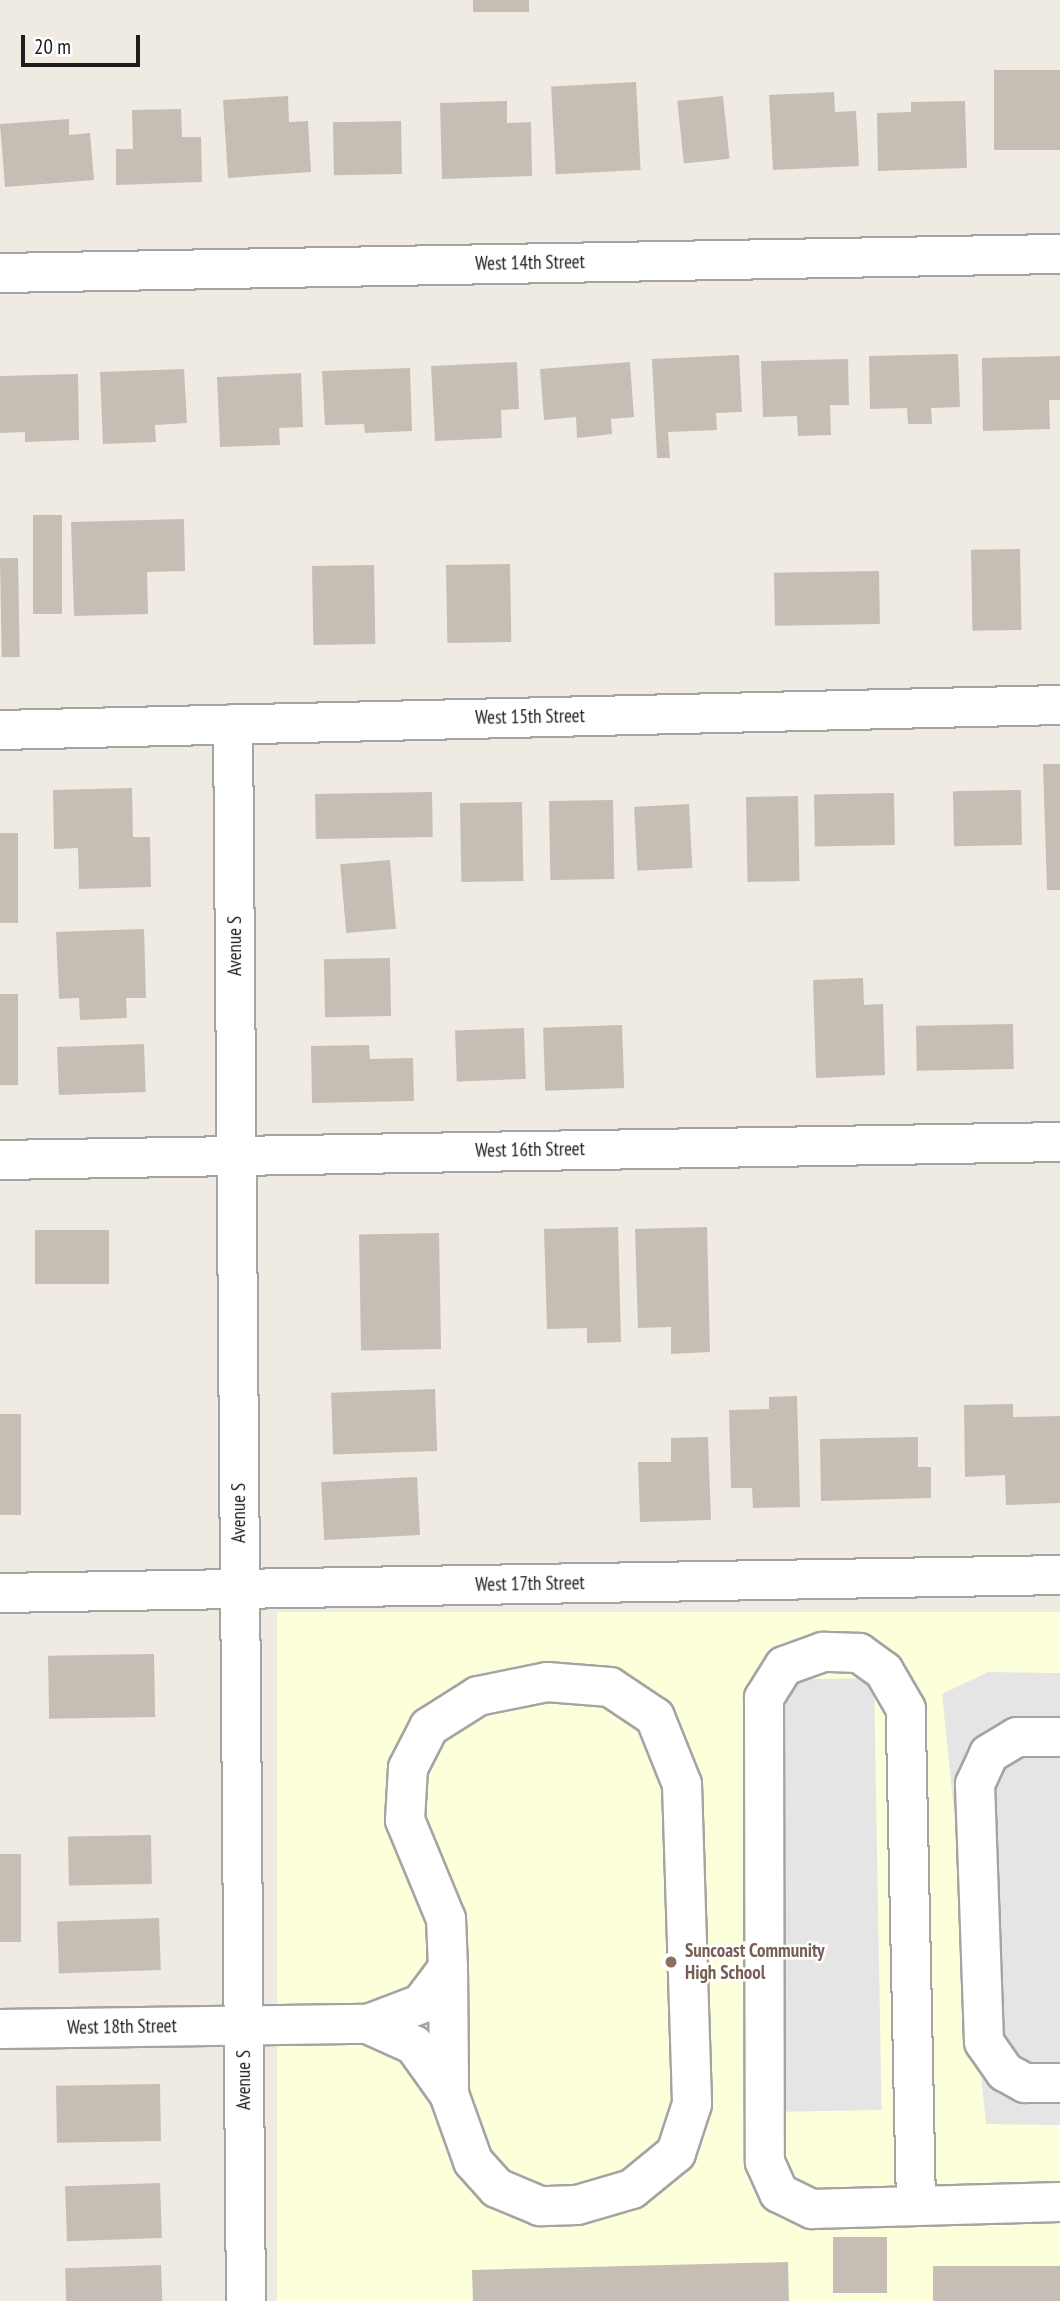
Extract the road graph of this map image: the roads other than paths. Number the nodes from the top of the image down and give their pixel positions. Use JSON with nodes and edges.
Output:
{"nodes":[{"id":1,"x":1060,"y":254,"type":"edge"},
{"id":2,"x":0,"y":273,"type":"edge"},
{"id":3,"x":1060,"y":705,"type":"edge"},
{"id":4,"x":233,"y":724,"type":"junction"},
{"id":5,"x":0,"y":730,"type":"edge"},
{"id":6,"x":1060,"y":1142,"type":"edge"},
{"id":7,"x":236,"y":1155,"type":"junction"},
{"id":8,"x":0,"y":1160,"type":"edge"},
{"id":9,"x":1060,"y":1575,"type":"edge"},
{"id":10,"x":240,"y":1589,"type":"junction"},
{"id":11,"x":0,"y":1593,"type":"edge"},
{"id":12,"x":1060,"y":1737,"type":"edge"},
{"id":13,"x":448,"y":1968,"type":"junction"},
{"id":14,"x":368,"y":2024,"type":"junction"},
{"id":15,"x":244,"y":2025,"type":"junction"},
{"id":16,"x":0,"y":2029,"type":"edge"},
{"id":17,"x":1060,"y":2082,"type":"edge"},
{"id":18,"x":449,"y":2094,"type":"junction"},
{"id":19,"x":1060,"y":2202,"type":"edge"},
{"id":20,"x":916,"y":2205,"type":"junction"},
{"id":21,"x":246,"y":2301,"type":"edge"}],
"edges":[{"from":1,"to":2,"type":"street","name":"West 14th Street"},
{"from":3,"to":4,"type":"street","name":"West 15th Street"},
{"from":4,"to":5,"type":"street","name":"West 15th Street"},
{"from":4,"to":7,"type":"street","name":"Avenue S"},
{"from":6,"to":7,"type":"street","name":"West 16th Street"},
{"from":7,"to":8,"type":"street","name":"West 16th Street"},
{"from":7,"to":10,"type":"street","name":"Avenue S"},
{"from":9,"to":10,"type":"street","name":"West 17th Street"},
{"from":10,"to":11,"type":"street","name":"West 17th Street"},
{"from":10,"to":15,"type":"street","name":"Avenue S"},
{"from":12,"to":17,"type":"street"},
{"from":13,"to":14,"type":"street"},
{"from":13,"to":18,"type":"street"},
{"from":13,"to":18,"type":"street"},
{"from":14,"to":15,"type":"street","name":"West 18th Street"},
{"from":14,"to":18,"type":"street"},
{"from":15,"to":16,"type":"street","name":"West 18th Street"},
{"from":15,"to":21,"type":"street","name":"Avenue S"},
{"from":19,"to":20,"type":"street"},
{"from":20,"to":20,"type":"street"}]}
